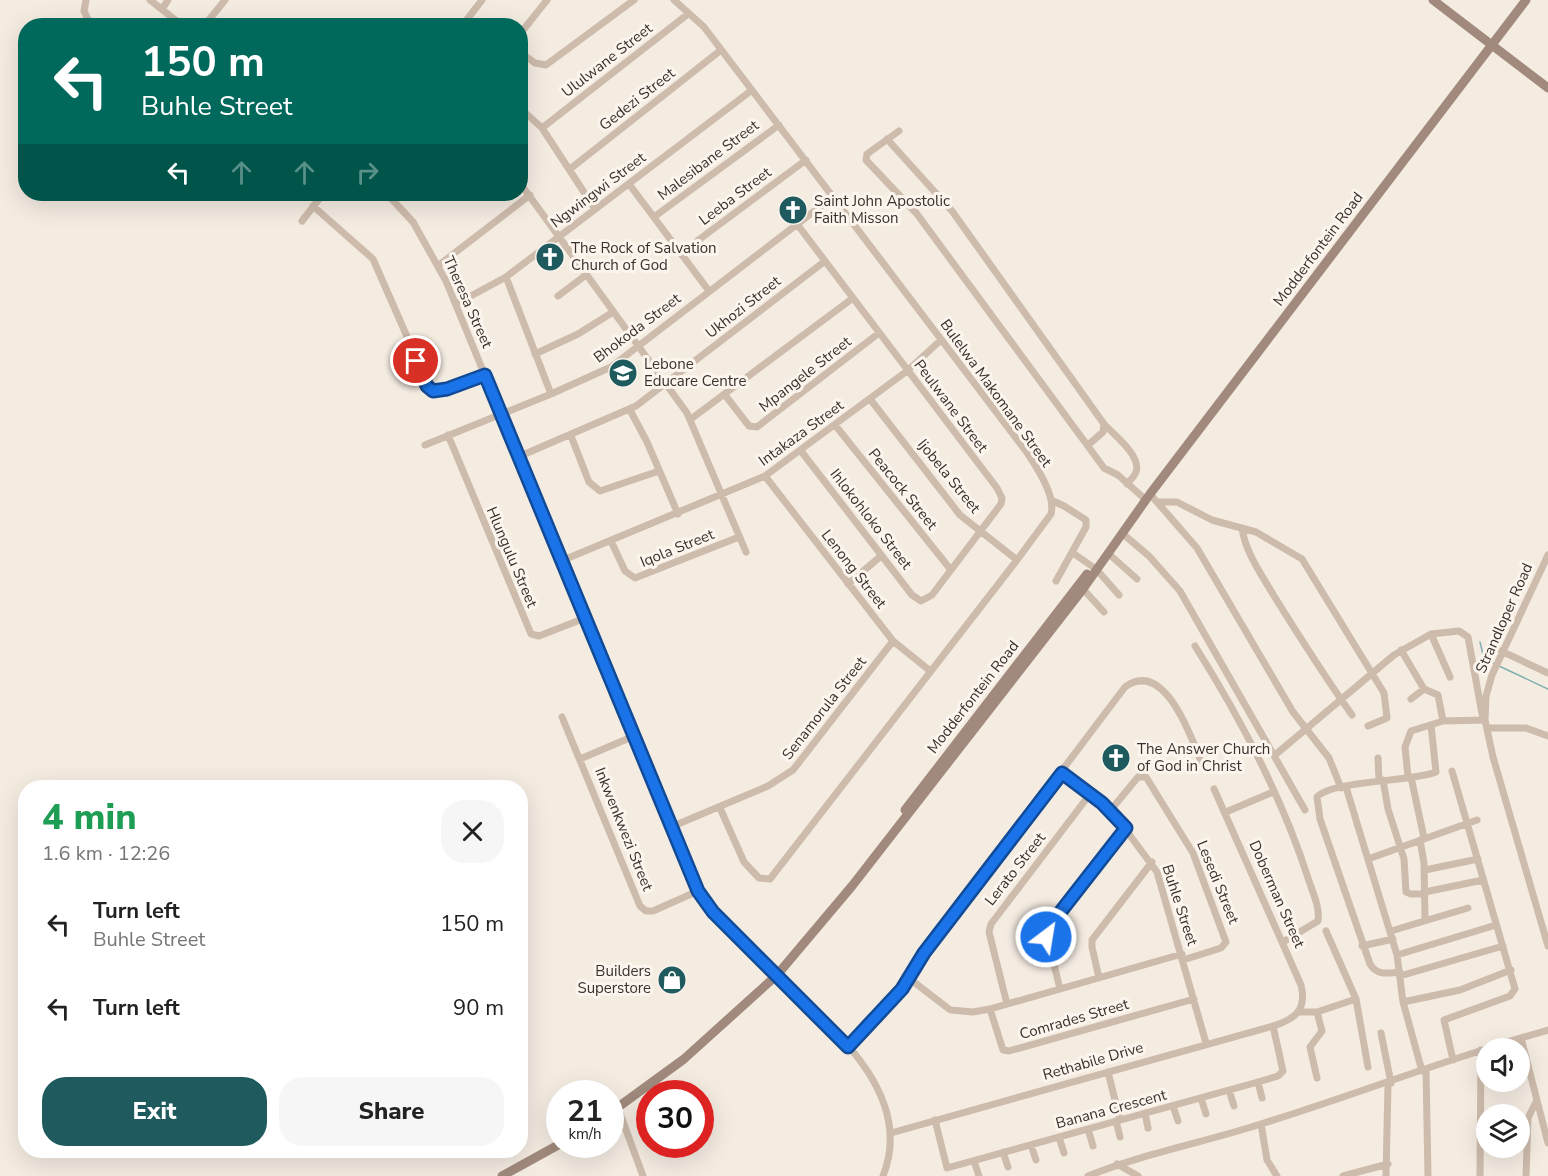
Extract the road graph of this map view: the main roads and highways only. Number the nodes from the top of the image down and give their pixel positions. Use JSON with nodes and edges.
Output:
{"nodes":[{"id":1,"x":1433,"y":0,"type":"edge"},
{"id":2,"x":1526,"y":0,"type":"edge"},
{"id":3,"x":1491,"y":44,"type":"junction"},
{"id":4,"x":1548,"y":88,"type":"edge"},
{"id":5,"x":1134,"y":517,"type":"junction"},
{"id":6,"x":1095,"y":569,"type":"junction"},
{"id":7,"x":840,"y":898,"type":"junction"},
{"id":8,"x":624,"y":1104,"type":"edge"},
{"id":9,"x":546,"y":1152,"type":"edge"},
{"id":10,"x":502,"y":1176,"type":"edge"}],
"edges":[{"from":1,"to":3,"type":"main road"},
{"from":2,"to":3,"type":"main road","name":"Modderfontein Road"},
{"from":3,"to":4,"type":"main road"},
{"from":3,"to":5,"type":"main road","name":"Modderfontein Road"},
{"from":5,"to":6,"type":"main road","name":"Modderfontein Road"},
{"from":5,"to":6,"type":"main road","name":"Modderfontein Road"},
{"from":6,"to":7,"type":"main road","name":"Modderfontein Road"},
{"from":6,"to":7,"type":"main road","name":"Modderfontein Road"},
{"from":7,"to":8,"type":"main road","name":"Modderfontein Road"},
{"from":9,"to":10,"type":"main road"}]}
